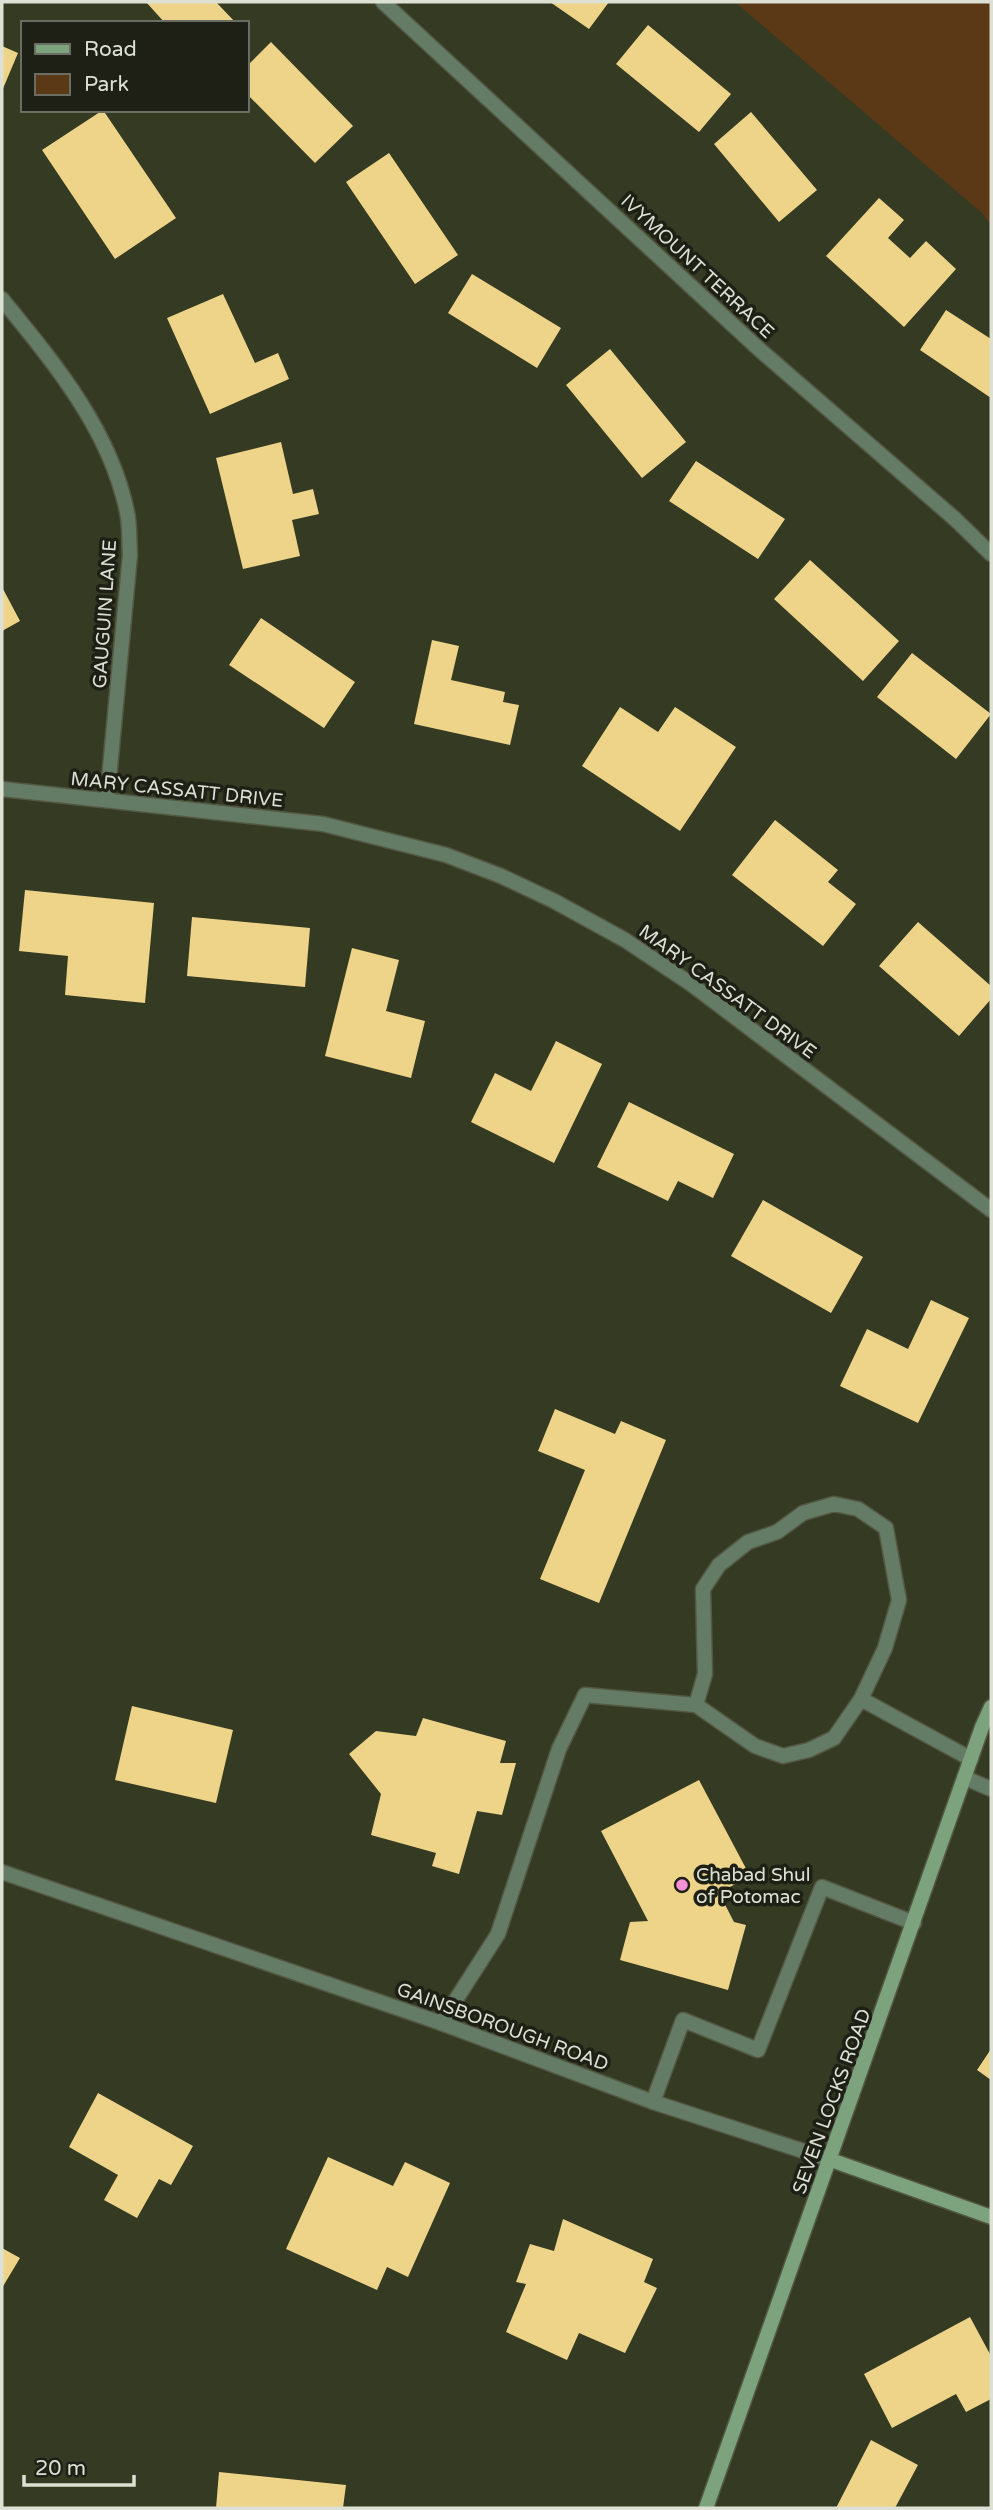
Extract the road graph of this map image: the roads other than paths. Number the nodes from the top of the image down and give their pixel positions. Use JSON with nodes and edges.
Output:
{"nodes":[{"id":1,"x":383,"y":2,"type":"edge"},
{"id":2,"x":2,"y":299,"type":"edge"},
{"id":3,"x":991,"y":554,"type":"edge"},
{"id":4,"x":2,"y":789,"type":"edge"},
{"id":5,"x":107,"y":800,"type":"junction"},
{"id":6,"x":991,"y":1210,"type":"edge"},
{"id":7,"x":861,"y":1699,"type":"junction"},
{"id":8,"x":696,"y":1704,"type":"junction"},
{"id":9,"x":991,"y":1707,"type":"edge"},
{"id":10,"x":971,"y":1759,"type":"junction"},
{"id":11,"x":965,"y":1778,"type":"junction"},
{"id":12,"x":991,"y":1789,"type":"edge"},
{"id":13,"x":2,"y":1872,"type":"edge"},
{"id":14,"x":914,"y":1923,"type":"junction"},
{"id":15,"x":441,"y":2023,"type":"junction"},
{"id":16,"x":653,"y":2102,"type":"junction"},
{"id":17,"x":831,"y":2160,"type":"junction"},
{"id":18,"x":991,"y":2217,"type":"edge"},
{"id":19,"x":706,"y":2508,"type":"edge"}],
"edges":[{"from":1,"to":3,"type":"street","name":"IVYMOUNT TERRACE"},
{"from":2,"to":5,"type":"street","name":"GAUGUIN LANE"},
{"from":4,"to":5,"type":"street","name":"MARY CASSATT DRIVE"},
{"from":5,"to":6,"type":"street","name":"MARY CASSATT DRIVE"},
{"from":7,"to":8,"type":"street"},
{"from":7,"to":8,"type":"street"},
{"from":7,"to":10,"type":"street"},
{"from":8,"to":15,"type":"street"},
{"from":9,"to":10,"type":"main road","name":"SEVEN LOCKS ROAD"},
{"from":10,"to":11,"type":"main road","name":"SEVEN LOCKS ROAD"},
{"from":11,"to":12,"type":"street"},
{"from":11,"to":14,"type":"main road","name":"SEVEN LOCKS ROAD"},
{"from":13,"to":15,"type":"street","name":"GAINSBOROUGH ROAD"},
{"from":14,"to":16,"type":"street"},
{"from":14,"to":17,"type":"main road","name":"SEVEN LOCKS ROAD"},
{"from":15,"to":16,"type":"street","name":"GAINSBOROUGH ROAD"},
{"from":16,"to":17,"type":"street","name":"GAINSBOROUGH ROAD"},
{"from":17,"to":18,"type":"main road","name":"GAINSBOROUGH ROAD"},
{"from":17,"to":19,"type":"main road","name":"SEVEN LOCKS ROAD"}]}
